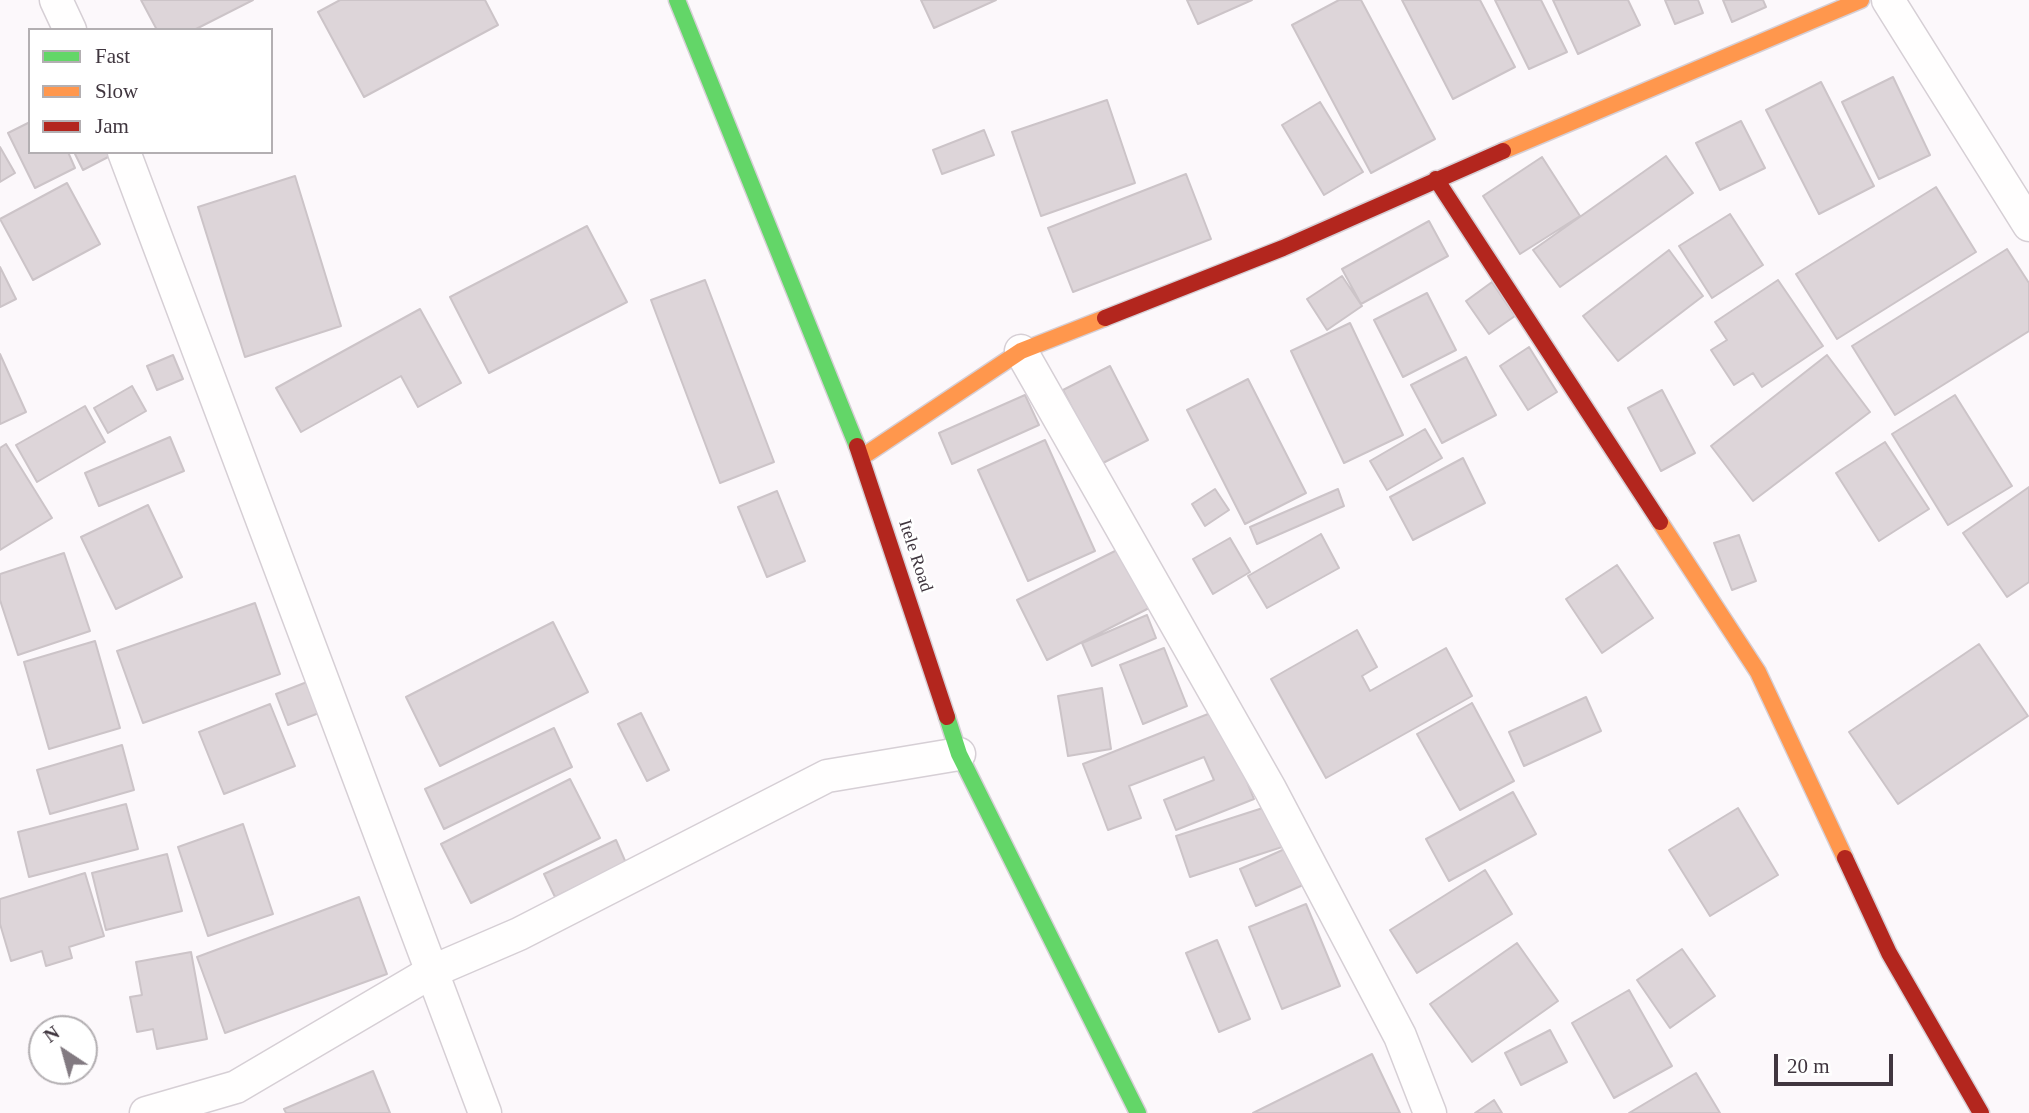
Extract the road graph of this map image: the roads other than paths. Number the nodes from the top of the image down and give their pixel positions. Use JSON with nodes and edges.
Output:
{"nodes":[{"id":1,"x":56,"y":0,"type":"edge"},
{"id":2,"x":677,"y":0,"type":"edge"},
{"id":3,"x":1861,"y":0,"type":"edge"},
{"id":4,"x":1888,"y":0,"type":"edge"},
{"id":5,"x":69,"y":28,"type":"edge"},
{"id":6,"x":125,"y":154,"type":"edge"},
{"id":7,"x":1437,"y":179,"type":"junction"},
{"id":8,"x":2029,"y":225,"type":"edge"},
{"id":9,"x":1021,"y":351,"type":"junction"},
{"id":10,"x":862,"y":457,"type":"junction"},
{"id":11,"x":959,"y":754,"type":"junction"},
{"id":12,"x":433,"y":971,"type":"junction"},
{"id":13,"x":146,"y":1113,"type":"edge"},
{"id":14,"x":485,"y":1113,"type":"edge"},
{"id":15,"x":1138,"y":1113,"type":"edge"},
{"id":16,"x":1430,"y":1113,"type":"edge"},
{"id":17,"x":1981,"y":1113,"type":"edge"}],
"edges":[{"from":1,"to":5,"type":"street"},
{"from":2,"to":10,"type":"street","name":"Itele Road"},
{"from":3,"to":7,"type":"street"},
{"from":4,"to":8,"type":"street"},
{"from":6,"to":12,"type":"street"},
{"from":7,"to":9,"type":"street"},
{"from":7,"to":17,"type":"street"},
{"from":9,"to":10,"type":"street"},
{"from":9,"to":16,"type":"street"},
{"from":10,"to":11,"type":"street","name":"Itele Road"},
{"from":11,"to":12,"type":"street"},
{"from":11,"to":15,"type":"street","name":"Itele Road"},
{"from":12,"to":13,"type":"street"},
{"from":12,"to":14,"type":"street"}]}
